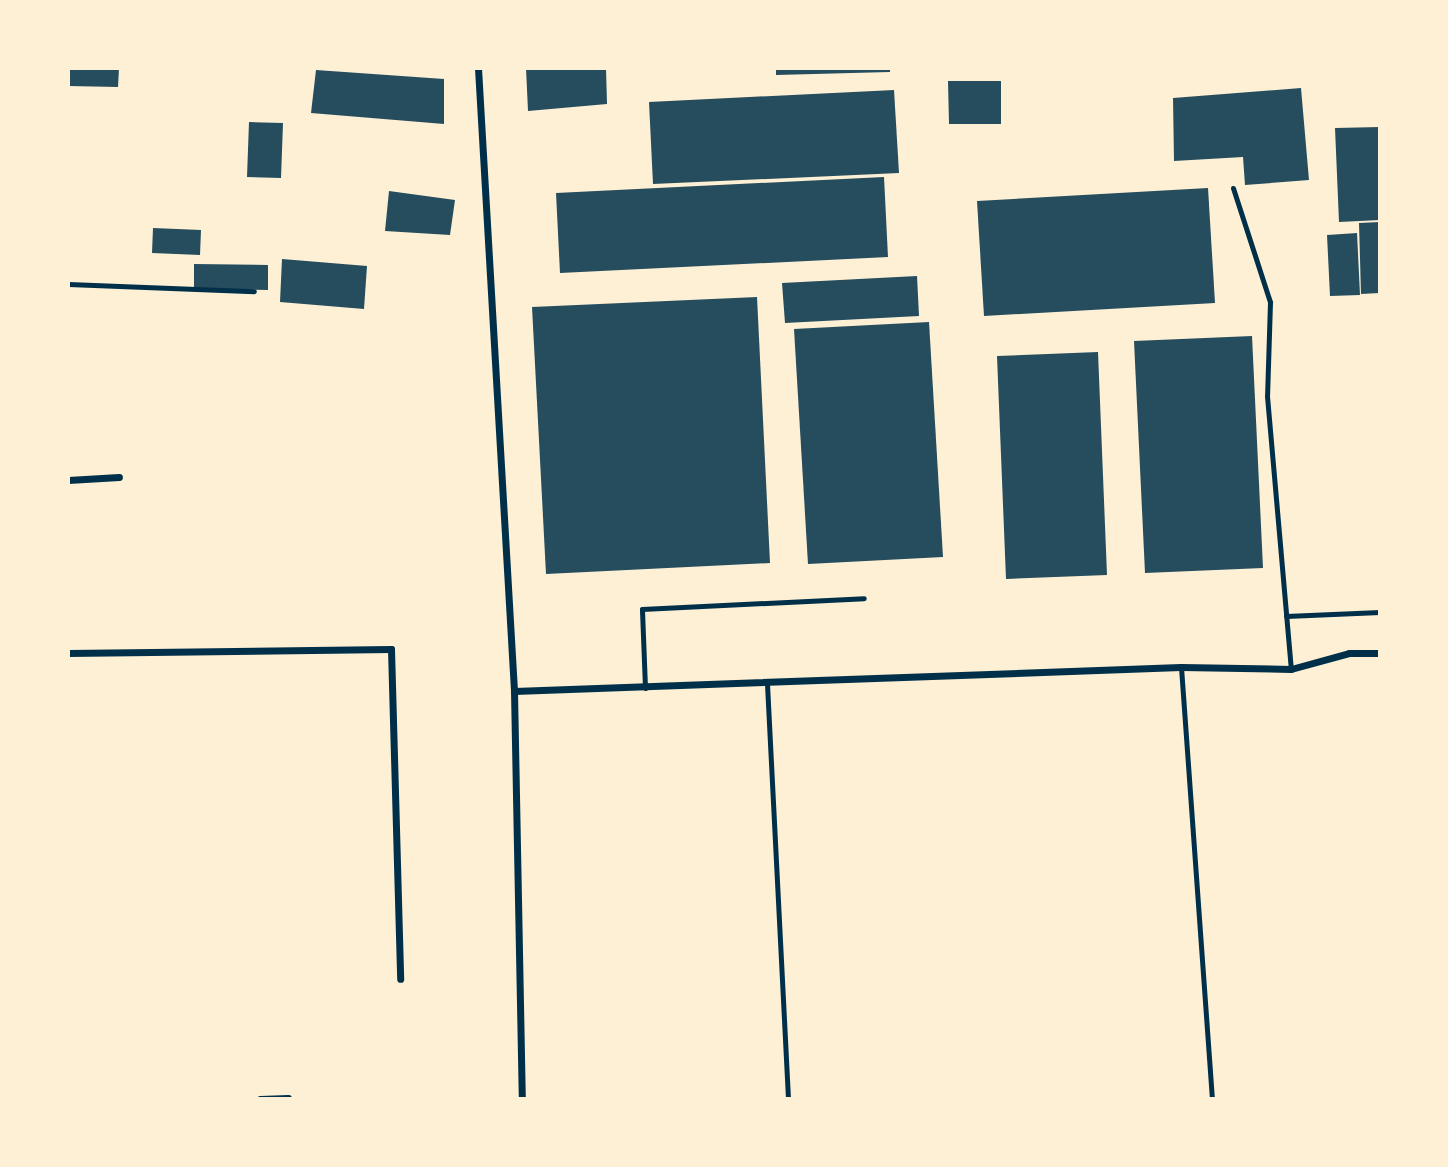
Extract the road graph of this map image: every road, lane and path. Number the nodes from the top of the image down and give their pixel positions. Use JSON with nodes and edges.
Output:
{"nodes":[{"id":1,"x":478,"y":68,"type":"edge"},
{"id":2,"x":1233,"y":187,"type":"dead end"},
{"id":3,"x":68,"y":284,"type":"edge"},
{"id":4,"x":254,"y":291,"type":"dead end"},
{"id":5,"x":119,"y":477,"type":"dead end"},
{"id":6,"x":68,"y":480,"type":"edge"},
{"id":7,"x":864,"y":598,"type":"dead end"},
{"id":8,"x":1380,"y":612,"type":"edge"},
{"id":9,"x":1286,"y":616,"type":"junction"},
{"id":10,"x":68,"y":653,"type":"edge"},
{"id":11,"x":1380,"y":653,"type":"edge"},
{"id":12,"x":1181,"y":667,"type":"junction"},
{"id":13,"x":1291,"y":669,"type":"junction"},
{"id":14,"x":767,"y":684,"type":"junction"},
{"id":15,"x":645,"y":688,"type":"junction"},
{"id":16,"x":514,"y":691,"type":"junction"},
{"id":17,"x":400,"y":979,"type":"dead end"},
{"id":18,"x":288,"y":1098,"type":"edge"},
{"id":19,"x":260,"y":1099,"type":"edge"},
{"id":20,"x":522,"y":1099,"type":"edge"},
{"id":21,"x":788,"y":1099,"type":"edge"},
{"id":22,"x":1212,"y":1099,"type":"edge"}],
"edges":[{"from":1,"to":16,"type":"street"},
{"from":2,"to":9,"type":"lane"},
{"from":3,"to":4,"type":"lane"},
{"from":5,"to":6,"type":"street"},
{"from":7,"to":15,"type":"lane"},
{"from":8,"to":9,"type":"lane"},
{"from":9,"to":13,"type":"lane"},
{"from":10,"to":17,"type":"street"},
{"from":11,"to":13,"type":"street"},
{"from":12,"to":13,"type":"street"},
{"from":12,"to":14,"type":"street"},
{"from":12,"to":22,"type":"lane"},
{"from":14,"to":15,"type":"street"},
{"from":14,"to":21,"type":"lane"},
{"from":15,"to":16,"type":"street"},
{"from":16,"to":20,"type":"street"},
{"from":18,"to":19,"type":"street"}]}
